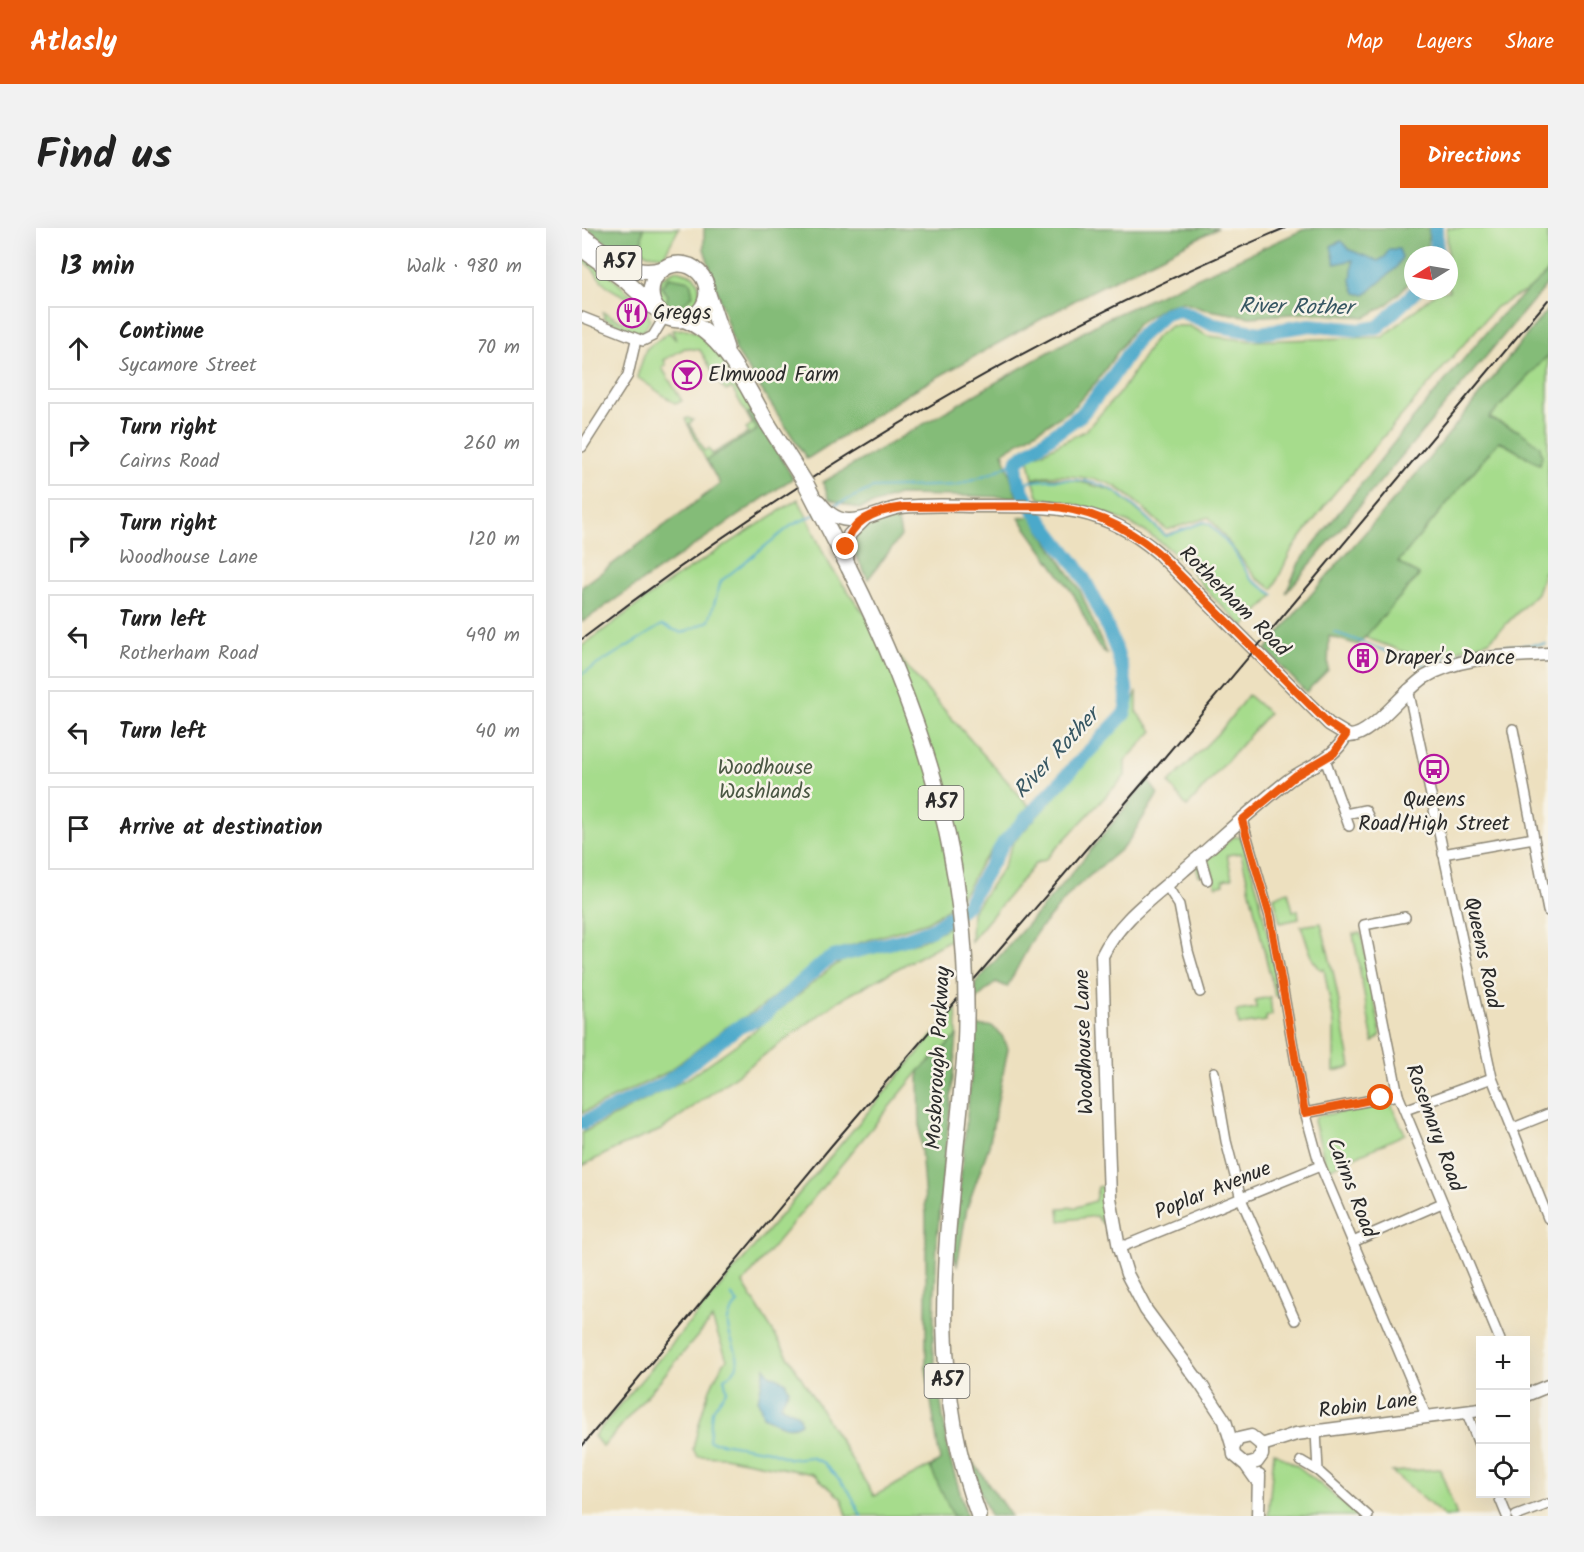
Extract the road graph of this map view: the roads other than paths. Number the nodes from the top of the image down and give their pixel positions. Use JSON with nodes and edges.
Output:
{"nodes":[{"id":1,"x":582,"y":236,"type":"edge"},
{"id":2,"x":582,"y":249,"type":"edge"},
{"id":3,"x":662,"y":269,"type":"junction"},
{"id":4,"x":707,"y":290,"type":"junction"},
{"id":5,"x":663,"y":314,"type":"junction"},
{"id":6,"x":582,"y":317,"type":"edge"},
{"id":7,"x":683,"y":319,"type":"junction"},
{"id":8,"x":636,"y":340,"type":"junction"},
{"id":9,"x":731,"y":362,"type":"junction"},
{"id":10,"x":582,"y":447,"type":"edge"},
{"id":11,"x":824,"y":512,"type":"junction"},
{"id":12,"x":871,"y":516,"type":"junction"},
{"id":13,"x":849,"y":568,"type":"junction"},
{"id":14,"x":1548,"y":654,"type":"edge"},
{"id":15,"x":1408,"y":689,"type":"junction"},
{"id":16,"x":1513,"y":729,"type":"dead end"},
{"id":17,"x":1346,"y":735,"type":"junction"},
{"id":18,"x":1325,"y":759,"type":"junction"},
{"id":19,"x":1345,"y":814,"type":"junction"},
{"id":20,"x":1369,"y":818,"type":"dead end"},
{"id":21,"x":1242,"y":820,"type":"junction"},
{"id":22,"x":1349,"y":826,"type":"dead end"},
{"id":23,"x":1533,"y":838,"type":"junction"},
{"id":24,"x":1443,"y":855,"type":"junction"},
{"id":25,"x":1200,"y":856,"type":"junction"},
{"id":26,"x":1207,"y":880,"type":"dead end"},
{"id":27,"x":1167,"y":886,"type":"junction"},
{"id":28,"x":1548,"y":911,"type":"edge"},
{"id":29,"x":1405,"y":917,"type":"dead end"},
{"id":30,"x":1200,"y":992,"type":"dead end"},
{"id":31,"x":1214,"y":1072,"type":"dead end"},
{"id":32,"x":1492,"y":1078,"type":"junction"},
{"id":33,"x":1398,"y":1095,"type":"junction"},
{"id":34,"x":1405,"y":1110,"type":"junction"},
{"id":35,"x":1305,"y":1113,"type":"junction"},
{"id":36,"x":1548,"y":1114,"type":"edge"},
{"id":37,"x":1511,"y":1129,"type":"junction"},
{"id":38,"x":1320,"y":1166,"type":"junction"},
{"id":39,"x":1241,"y":1199,"type":"junction"},
{"id":40,"x":1442,"y":1203,"type":"junction"},
{"id":41,"x":1548,"y":1218,"type":"edge"},
{"id":42,"x":1353,"y":1242,"type":"junction"},
{"id":43,"x":1119,"y":1248,"type":"junction"},
{"id":44,"x":1295,"y":1320,"type":"dead end"},
{"id":45,"x":1498,"y":1336,"type":"edge"},
{"id":46,"x":1548,"y":1386,"type":"edge"},
{"id":47,"x":1530,"y":1393,"type":"edge"},
{"id":48,"x":1476,"y":1411,"type":"edge"},
{"id":49,"x":1467,"y":1413,"type":"junction"},
{"id":50,"x":1427,"y":1418,"type":"junction"},
{"id":51,"x":1227,"y":1426,"type":"junction"},
{"id":52,"x":1316,"y":1431,"type":"junction"},
{"id":53,"x":1242,"y":1437,"type":"junction"},
{"id":54,"x":1479,"y":1444,"type":"edge"},
{"id":55,"x":1262,"y":1445,"type":"junction"},
{"id":56,"x":1233,"y":1448,"type":"junction"},
{"id":57,"x":1260,"y":1459,"type":"junction"},
{"id":58,"x":1301,"y":1461,"type":"dead end"},
{"id":59,"x":1246,"y":1465,"type":"junction"},
{"id":60,"x":1318,"y":1471,"type":"junction"},
{"id":61,"x":1258,"y":1482,"type":"junction"},
{"id":62,"x":1500,"y":1498,"type":"edge"},
{"id":63,"x":1548,"y":1504,"type":"edge"},
{"id":64,"x":980,"y":1516,"type":"edge"},
{"id":65,"x":1258,"y":1516,"type":"edge"},
{"id":66,"x":1368,"y":1516,"type":"edge"},
{"id":67,"x":1507,"y":1516,"type":"edge"},
{"id":68,"x":1516,"y":1516,"type":"edge"}],
"edges":[{"from":1,"to":3,"type":"highway","number":"A57"},
{"from":2,"to":5,"type":"highway","number":"A57"},
{"from":3,"to":4,"type":"highway","number":"A57"},
{"from":3,"to":5,"type":"highway","number":"A57"},
{"from":4,"to":7,"type":"highway"},
{"from":4,"to":9,"type":"highway","number":"A57"},
{"from":5,"to":7,"type":"highway","number":"A57"},
{"from":5,"to":8,"type":"street"},
{"from":6,"to":8,"type":"street"},
{"from":7,"to":9,"type":"highway","number":"A57"},
{"from":8,"to":10,"type":"street"},
{"from":9,"to":11,"type":"highway","name":"Mosborough Parkway","number":"A57","bridge":true},
{"from":11,"to":12,"type":"street"},
{"from":11,"to":13,"type":"highway","name":"Mosborough Parkway","number":"A57"},
{"from":12,"to":13,"type":"street"},
{"from":12,"to":17,"type":"street","name":"Rotherham Road"},
{"from":13,"to":64,"type":"highway","name":"Mosborough Parkway","number":"A57","bridge":true},
{"from":14,"to":15,"type":"street"},
{"from":15,"to":17,"type":"street"},
{"from":15,"to":24,"type":"street","name":"Queens Road"},
{"from":16,"to":23,"type":"street"},
{"from":17,"to":18,"type":"street","name":"Woodhouse Lane"},
{"from":18,"to":19,"type":"street"},
{"from":18,"to":21,"type":"street","name":"Woodhouse Lane"},
{"from":19,"to":20,"type":"street"},
{"from":19,"to":22,"type":"street"},
{"from":21,"to":25,"type":"street","name":"Woodhouse Lane"},
{"from":21,"to":35,"type":"street","name":"Cairns Road"},
{"from":23,"to":24,"type":"street"},
{"from":23,"to":28,"type":"street"},
{"from":24,"to":32,"type":"street","name":"Queens Road"},
{"from":25,"to":26,"type":"street"},
{"from":25,"to":27,"type":"street","name":"Woodhouse Lane"},
{"from":27,"to":30,"type":"street"},
{"from":27,"to":43,"type":"street","name":"Woodhouse Lane"},
{"from":29,"to":33,"type":"street","name":"Rosemary Road"},
{"from":31,"to":39,"type":"street"},
{"from":32,"to":34,"type":"street"},
{"from":32,"to":37,"type":"street","name":"Queens Road"},
{"from":33,"to":34,"type":"street","name":"Rosemary Road"},
{"from":33,"to":35,"type":"street"},
{"from":34,"to":40,"type":"street","name":"Rosemary Road"},
{"from":35,"to":38,"type":"street","name":"Cairns Road"},
{"from":36,"to":37,"type":"street"},
{"from":37,"to":41,"type":"street","name":"Queens Road"},
{"from":38,"to":39,"type":"street","name":"Poplar Avenue"},
{"from":38,"to":42,"type":"street","name":"Cairns Road"},
{"from":39,"to":43,"type":"street","name":"Poplar Avenue"},
{"from":39,"to":44,"type":"street"},
{"from":40,"to":42,"type":"street"},
{"from":40,"to":45,"type":"street","name":"Rosemary Road"},
{"from":42,"to":50,"type":"street","name":"Cairns Road"},
{"from":43,"to":51,"type":"street","name":"Woodhouse Lane"},
{"from":46,"to":47,"type":"street"},
{"from":48,"to":49,"type":"street","name":"Robin Lane"},
{"from":49,"to":50,"type":"street","name":"Robin Lane"},
{"from":49,"to":54,"type":"street"},
{"from":50,"to":52,"type":"street","name":"Robin Lane"},
{"from":51,"to":53,"type":"street","name":"Woodhouse Lane"},
{"from":51,"to":56,"type":"street","name":"Woodhouse Lane"},
{"from":52,"to":55,"type":"street","name":"Robin Lane"},
{"from":52,"to":60,"type":"street"},
{"from":53,"to":55,"type":"street"},
{"from":53,"to":56,"type":"street"},
{"from":55,"to":57,"type":"street"},
{"from":56,"to":59,"type":"street"},
{"from":57,"to":59,"type":"street"},
{"from":57,"to":61,"type":"street"},
{"from":58,"to":60,"type":"street"},
{"from":59,"to":61,"type":"street"},
{"from":60,"to":66,"type":"street"},
{"from":61,"to":65,"type":"street"},
{"from":62,"to":67,"type":"street"},
{"from":63,"to":68,"type":"street"}]}
